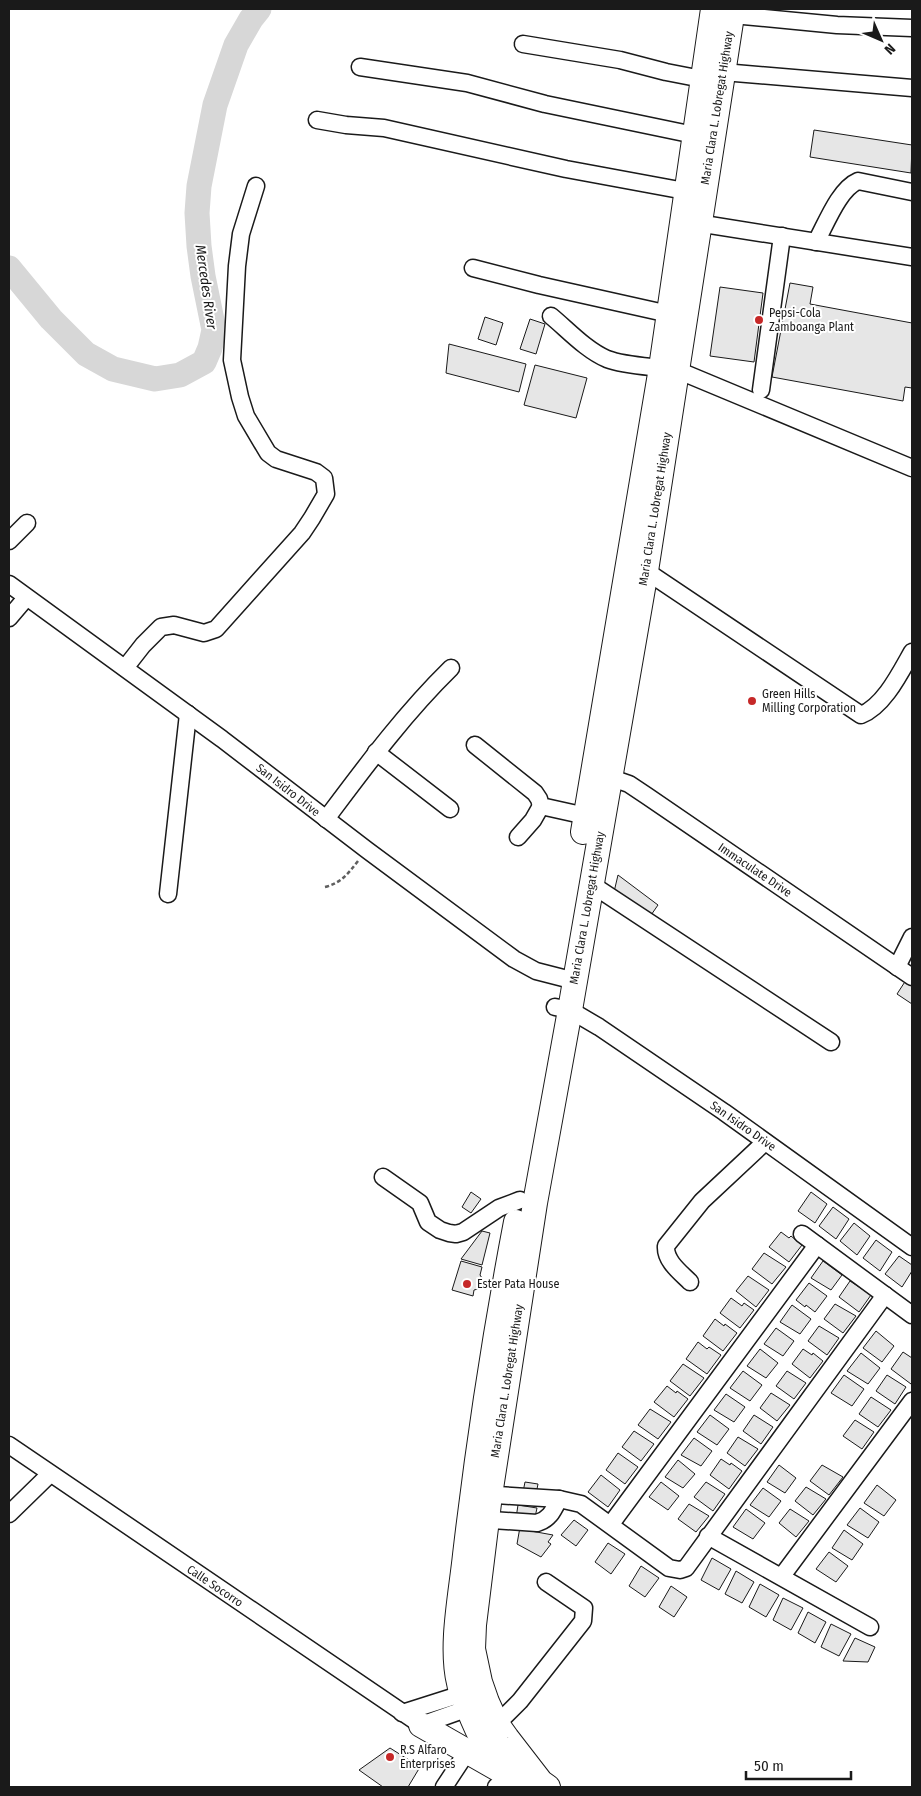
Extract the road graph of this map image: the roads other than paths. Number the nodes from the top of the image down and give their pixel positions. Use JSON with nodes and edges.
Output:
{"nodes":[{"id":1,"x":723,"y":11,"type":"edge"},
{"id":2,"x":912,"y":28,"type":"edge"},
{"id":3,"x":523,"y":44,"type":"dead end"},
{"id":4,"x":360,"y":67,"type":"dead end"},
{"id":5,"x":713,"y":75,"type":"junction"},
{"id":6,"x":912,"y":88,"type":"edge"},
{"id":7,"x":317,"y":120,"type":"dead end"},
{"id":8,"x":694,"y":135,"type":"junction"},
{"id":9,"x":256,"y":186,"type":"dead end"},
{"id":10,"x":685,"y":191,"type":"junction"},
{"id":11,"x":912,"y":192,"type":"edge"},
{"id":12,"x":690,"y":222,"type":"junction"},
{"id":13,"x":782,"y":236,"type":"junction"},
{"id":14,"x":816,"y":242,"type":"junction"},
{"id":15,"x":912,"y":257,"type":"edge"},
{"id":16,"x":473,"y":268,"type":"dead end"},
{"id":17,"x":669,"y":314,"type":"junction"},
{"id":18,"x":551,"y":316,"type":"dead end"},
{"id":19,"x":669,"y":369,"type":"junction"},
{"id":20,"x":761,"y":390,"type":"dead end"},
{"id":21,"x":912,"y":468,"type":"edge"},
{"id":22,"x":27,"y":523,"type":"dead end"},
{"id":23,"x":9,"y":542,"type":"edge"},
{"id":24,"x":637,"y":570,"type":"junction"},
{"id":25,"x":9,"y":584,"type":"edge"},
{"id":26,"x":26,"y":598,"type":"junction"},
{"id":27,"x":9,"y":618,"type":"edge"},
{"id":28,"x":912,"y":652,"type":"edge"},
{"id":29,"x":125,"y":668,"type":"junction"},
{"id":30,"x":450,"y":668,"type":"dead end"},
{"id":31,"x":188,"y":714,"type":"junction"},
{"id":32,"x":475,"y":745,"type":"dead end"},
{"id":33,"x":376,"y":752,"type":"junction"},
{"id":34,"x":601,"y":775,"type":"junction"},
{"id":35,"x":541,"y":806,"type":"junction"},
{"id":36,"x":450,"y":809,"type":"dead end"},
{"id":37,"x":586,"y":816,"type":"junction"},
{"id":38,"x":326,"y":819,"type":"junction"},
{"id":39,"x":518,"y":837,"type":"dead end"},
{"id":40,"x":592,"y":884,"type":"junction"},
{"id":41,"x":168,"y":894,"type":"dead end"},
{"id":42,"x":912,"y":937,"type":"edge"},
{"id":43,"x":897,"y":967,"type":"junction"},
{"id":44,"x":912,"y":977,"type":"edge"},
{"id":45,"x":567,"y":980,"type":"junction"},
{"id":46,"x":562,"y":1009,"type":"junction"},
{"id":47,"x":831,"y":1042,"type":"dead end"},
{"id":48,"x":765,"y":1142,"type":"junction"},
{"id":49,"x":383,"y":1177,"type":"dead end"},
{"id":50,"x":520,"y":1200,"type":"junction"},
{"id":51,"x":802,"y":1234,"type":"dead end"},
{"id":52,"x":818,"y":1245,"type":"junction"},
{"id":53,"x":912,"y":1247,"type":"edge"},
{"id":54,"x":690,"y":1282,"type":"dead end"},
{"id":55,"x":885,"y":1295,"type":"junction"},
{"id":56,"x":912,"y":1315,"type":"edge"},
{"id":57,"x":505,"y":1332,"type":"junction"},
{"id":58,"x":912,"y":1401,"type":"edge"},
{"id":59,"x":9,"y":1445,"type":"edge"},
{"id":60,"x":50,"y":1474,"type":"junction"},
{"id":61,"x":482,"y":1494,"type":"junction"},
{"id":62,"x":559,"y":1499,"type":"junction"},
{"id":63,"x":9,"y":1514,"type":"edge"},
{"id":64,"x":478,"y":1520,"type":"junction"},
{"id":65,"x":610,"y":1524,"type":"junction"},
{"id":66,"x":708,"y":1536,"type":"junction"},
{"id":67,"x":782,"y":1576,"type":"junction"},
{"id":68,"x":546,"y":1582,"type":"dead end"},
{"id":69,"x":870,"y":1626,"type":"dead end"},
{"id":70,"x":475,"y":1698,"type":"junction"},
{"id":71,"x":412,"y":1719,"type":"junction"},
{"id":72,"x":497,"y":1724,"type":"junction"},
{"id":73,"x":467,"y":1752,"type":"junction"},
{"id":74,"x":506,"y":1781,"type":"edge"},
{"id":75,"x":444,"y":1787,"type":"edge"},
{"id":76,"x":548,"y":1787,"type":"edge"}],
"edges":[{"from":1,"to":2,"type":"street"},
{"from":1,"to":5,"type":"highway","name":"Maria Clara L. Lobregat Highway"},
{"from":3,"to":5,"type":"street"},
{"from":4,"to":8,"type":"street"},
{"from":5,"to":6,"type":"street"},
{"from":5,"to":8,"type":"highway","name":"Maria Clara L. Lobregat Highway"},
{"from":5,"to":12,"type":"highway","name":"Maria Clara L. Lobregat Highway"},
{"from":7,"to":10,"type":"street"},
{"from":8,"to":10,"type":"highway","name":"Maria Clara L. Lobregat Highway"},
{"from":9,"to":29,"type":"street"},
{"from":10,"to":12,"type":"highway","name":"Maria Clara L. Lobregat Highway"},
{"from":11,"to":14,"type":"street"},
{"from":12,"to":13,"type":"street"},
{"from":12,"to":17,"type":"highway","name":"Maria Clara L. Lobregat Highway"},
{"from":12,"to":19,"type":"highway","name":"Maria Clara L. Lobregat Highway"},
{"from":13,"to":14,"type":"street"},
{"from":13,"to":20,"type":"street"},
{"from":14,"to":15,"type":"street"},
{"from":16,"to":17,"type":"street"},
{"from":17,"to":19,"type":"highway","name":"Maria Clara L. Lobregat Highway"},
{"from":18,"to":19,"type":"street"},
{"from":19,"to":21,"type":"street"},
{"from":19,"to":24,"type":"highway","name":"Maria Clara L. Lobregat Highway"},
{"from":22,"to":23,"type":"street"},
{"from":24,"to":28,"type":"street"},
{"from":24,"to":34,"type":"highway","name":"Maria Clara L. Lobregat Highway"},
{"from":25,"to":26,"type":"street","name":"San Isidro Drive"},
{"from":26,"to":27,"type":"street"},
{"from":26,"to":29,"type":"street","name":"San Isidro Drive"},
{"from":29,"to":31,"type":"street","name":"San Isidro Drive"},
{"from":30,"to":33,"type":"street"},
{"from":31,"to":38,"type":"street","name":"San Isidro Drive"},
{"from":31,"to":41,"type":"street"},
{"from":32,"to":35,"type":"street"},
{"from":33,"to":36,"type":"street"},
{"from":33,"to":38,"type":"street"},
{"from":34,"to":37,"type":"highway","name":"Maria Clara L. Lobregat Highway"},
{"from":34,"to":40,"type":"highway","name":"Maria Clara L. Lobregat Highway"},
{"from":34,"to":43,"type":"street","name":"Immaculate Drive"},
{"from":35,"to":37,"type":"street"},
{"from":35,"to":39,"type":"street"},
{"from":37,"to":45,"type":"highway","name":"Maria Clara L. Lobregat Highway"},
{"from":38,"to":45,"type":"street","name":"San Isidro Drive"},
{"from":40,"to":45,"type":"highway","name":"Maria Clara L. Lobregat Highway"},
{"from":40,"to":47,"type":"street"},
{"from":42,"to":43,"type":"street"},
{"from":43,"to":44,"type":"street","name":"Immaculate Drive"},
{"from":45,"to":46,"type":"highway","name":"Maria Clara L. Lobregat Highway"},
{"from":46,"to":48,"type":"street","name":"San Isidro Drive"},
{"from":46,"to":50,"type":"highway","name":"Maria Clara L. Lobregat Highway"},
{"from":46,"to":57,"type":"highway","name":"Maria Clara L. Lobregat Highway"},
{"from":48,"to":53,"type":"street","name":"San Isidro Drive"},
{"from":48,"to":54,"type":"street"},
{"from":49,"to":50,"type":"street"},
{"from":50,"to":57,"type":"highway","name":"Maria Clara L. Lobregat Highway"},
{"from":51,"to":52,"type":"street"},
{"from":52,"to":55,"type":"street"},
{"from":52,"to":65,"type":"street"},
{"from":55,"to":56,"type":"street"},
{"from":55,"to":66,"type":"street"},
{"from":57,"to":61,"type":"highway","name":"Maria Clara L. Lobregat Highway"},
{"from":58,"to":67,"type":"street"},
{"from":59,"to":60,"type":"street","name":"Calle Socorro"},
{"from":60,"to":63,"type":"street"},
{"from":60,"to":71,"type":"street","name":"Calle Socorro"},
{"from":61,"to":62,"type":"street"},
{"from":61,"to":64,"type":"highway","name":"Maria Clara L. Lobregat Highway"},
{"from":62,"to":64,"type":"street"},
{"from":62,"to":65,"type":"street"},
{"from":64,"to":70,"type":"highway","name":"Maria Clara L. Lobregat Highway"},
{"from":65,"to":66,"type":"street"},
{"from":66,"to":67,"type":"street"},
{"from":67,"to":69,"type":"street"},
{"from":68,"to":72,"type":"street"},
{"from":70,"to":71,"type":"street"},
{"from":70,"to":71,"type":"street"},
{"from":70,"to":72,"type":"highway","name":"Maria Clara L. Lobregat Highway"},
{"from":70,"to":74,"type":"highway","name":"Maria Clara L. Lobregat Highway"},
{"from":71,"to":73,"type":"highway"},
{"from":72,"to":76,"type":"highway","name":"Maria Clara L. Lobregat Highway"},
{"from":73,"to":74,"type":"highway"},
{"from":73,"to":75,"type":"street"}]}
